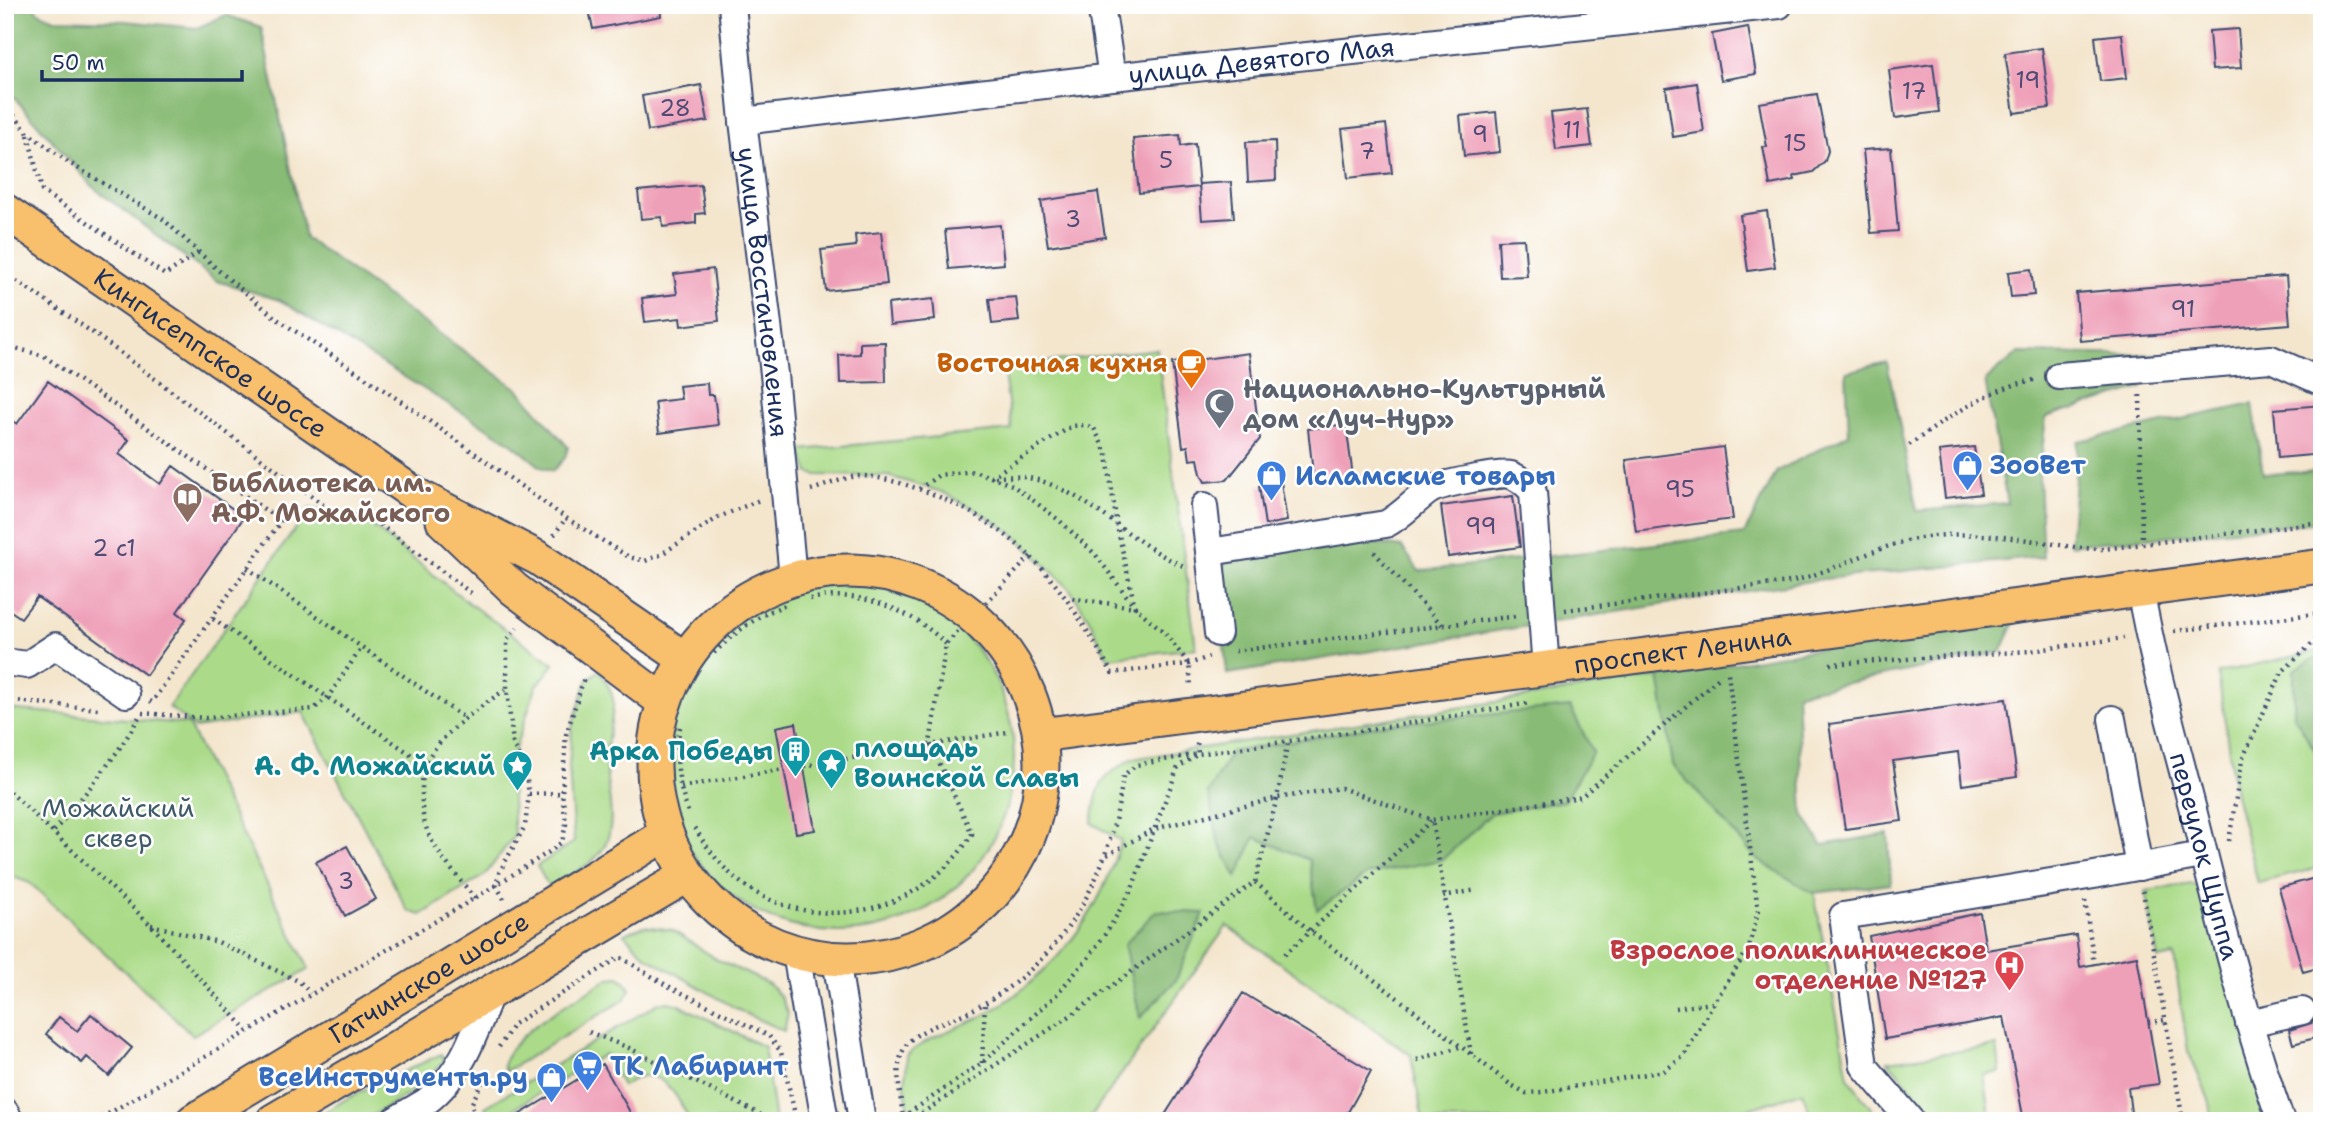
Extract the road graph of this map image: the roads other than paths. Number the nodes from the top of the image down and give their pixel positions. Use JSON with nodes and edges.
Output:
{"nodes":[{"id":1,"x":732,"y":5,"type":"edge"},
{"id":2,"x":1101,"y":5,"type":"edge"},
{"id":3,"x":1779,"y":5,"type":"edge"},
{"id":4,"x":1112,"y":78,"type":"junction"},
{"id":5,"x":743,"y":121,"type":"junction"},
{"id":6,"x":5,"y":211,"type":"edge"},
{"id":7,"x":2059,"y":376,"type":"road end"},
{"id":8,"x":2322,"y":382,"type":"edge"},
{"id":9,"x":416,"y":495,"type":"junction"},
{"id":10,"x":1204,"y":506,"type":"dead end"},
{"id":11,"x":1211,"y":564,"type":"junction"},
{"id":12,"x":2322,"y":566,"type":"edge"},
{"id":13,"x":2140,"y":588,"type":"junction"},
{"id":14,"x":798,"y":593,"type":"junction"},
{"id":15,"x":1224,"y":646,"type":"road end"},
{"id":16,"x":698,"y":658,"type":"junction"},
{"id":17,"x":5,"y":662,"type":"edge"},
{"id":18,"x":1546,"y":669,"type":"junction"},
{"id":19,"x":132,"y":706,"type":"road end"},
{"id":20,"x":673,"y":711,"type":"junction"},
{"id":21,"x":2112,"y":719,"type":"dead end"},
{"id":22,"x":1024,"y":733,"type":"junction"},
{"id":23,"x":683,"y":826,"type":"junction"},
{"id":24,"x":2198,"y":857,"type":"junction"},
{"id":25,"x":2138,"y":867,"type":"junction"},
{"id":26,"x":688,"y":875,"type":"junction"},
{"id":27,"x":796,"y":953,"type":"junction"},
{"id":28,"x":836,"y":959,"type":"junction"},
{"id":29,"x":490,"y":994,"type":"junction"},
{"id":30,"x":2302,"y":1011,"type":"dead end"},
{"id":31,"x":2249,"y":1023,"type":"junction"},
{"id":32,"x":5,"y":1112,"type":"edge"},
{"id":33,"x":10,"y":1121,"type":"edge"},
{"id":34,"x":193,"y":1121,"type":"edge"},
{"id":35,"x":273,"y":1121,"type":"edge"},
{"id":36,"x":394,"y":1121,"type":"edge"},
{"id":37,"x":825,"y":1121,"type":"edge"},
{"id":38,"x":862,"y":1121,"type":"edge"},
{"id":39,"x":1911,"y":1121,"type":"edge"},
{"id":40,"x":2281,"y":1121,"type":"edge"}],
"edges":[{"from":1,"to":5,"type":"street","name":"улица Восстановления"},
{"from":2,"to":4,"type":"street"},
{"from":3,"to":4,"type":"street","name":"улица Девятого Мая"},
{"from":4,"to":5,"type":"street","name":"улица Девятого Мая"},
{"from":5,"to":14,"type":"street","name":"улица Восстановления"},
{"from":6,"to":9,"type":"main road","name":"Кингисеппское шоссе"},
{"from":7,"to":8,"type":"street"},
{"from":9,"to":16,"type":"main road","name":"Кингисеппское шоссе"},
{"from":9,"to":20,"type":"main road","name":"Кингисеппское шоссе"},
{"from":10,"to":11,"type":"street"},
{"from":11,"to":15,"type":"street"},
{"from":11,"to":18,"type":"street"},
{"from":12,"to":13,"type":"main road","name":"проспект Ленина"},
{"from":13,"to":18,"type":"main road","name":"проспект Ленина"},
{"from":13,"to":24,"type":"street","name":"переулок Щуппа"},
{"from":14,"to":16,"type":"main road"},
{"from":14,"to":22,"type":"main road"},
{"from":16,"to":20,"type":"main road"},
{"from":17,"to":19,"type":"street"},
{"from":18,"to":22,"type":"main road","name":"проспект Ленина"},
{"from":20,"to":23,"type":"main road"},
{"from":21,"to":25,"type":"street"},
{"from":22,"to":28,"type":"main road"},
{"from":23,"to":26,"type":"main road"},
{"from":23,"to":34,"type":"main road","name":"Гатчинское шоссе"},
{"from":24,"to":25,"type":"street"},
{"from":24,"to":31,"type":"street","name":"переулок Щуппа"},
{"from":25,"to":39,"type":"street"},
{"from":26,"to":27,"type":"main road"},
{"from":26,"to":29,"type":"main road","name":"Гатчинское шоссе"},
{"from":27,"to":28,"type":"main road"},
{"from":27,"to":37,"type":"street"},
{"from":28,"to":38,"type":"street"},
{"from":29,"to":35,"type":"main road","name":"Гатчинское шоссе"},
{"from":29,"to":36,"type":"street"},
{"from":30,"to":31,"type":"street"},
{"from":31,"to":40,"type":"street","name":"переулок Щуппа"},
{"from":32,"to":33,"type":"street"}]}
